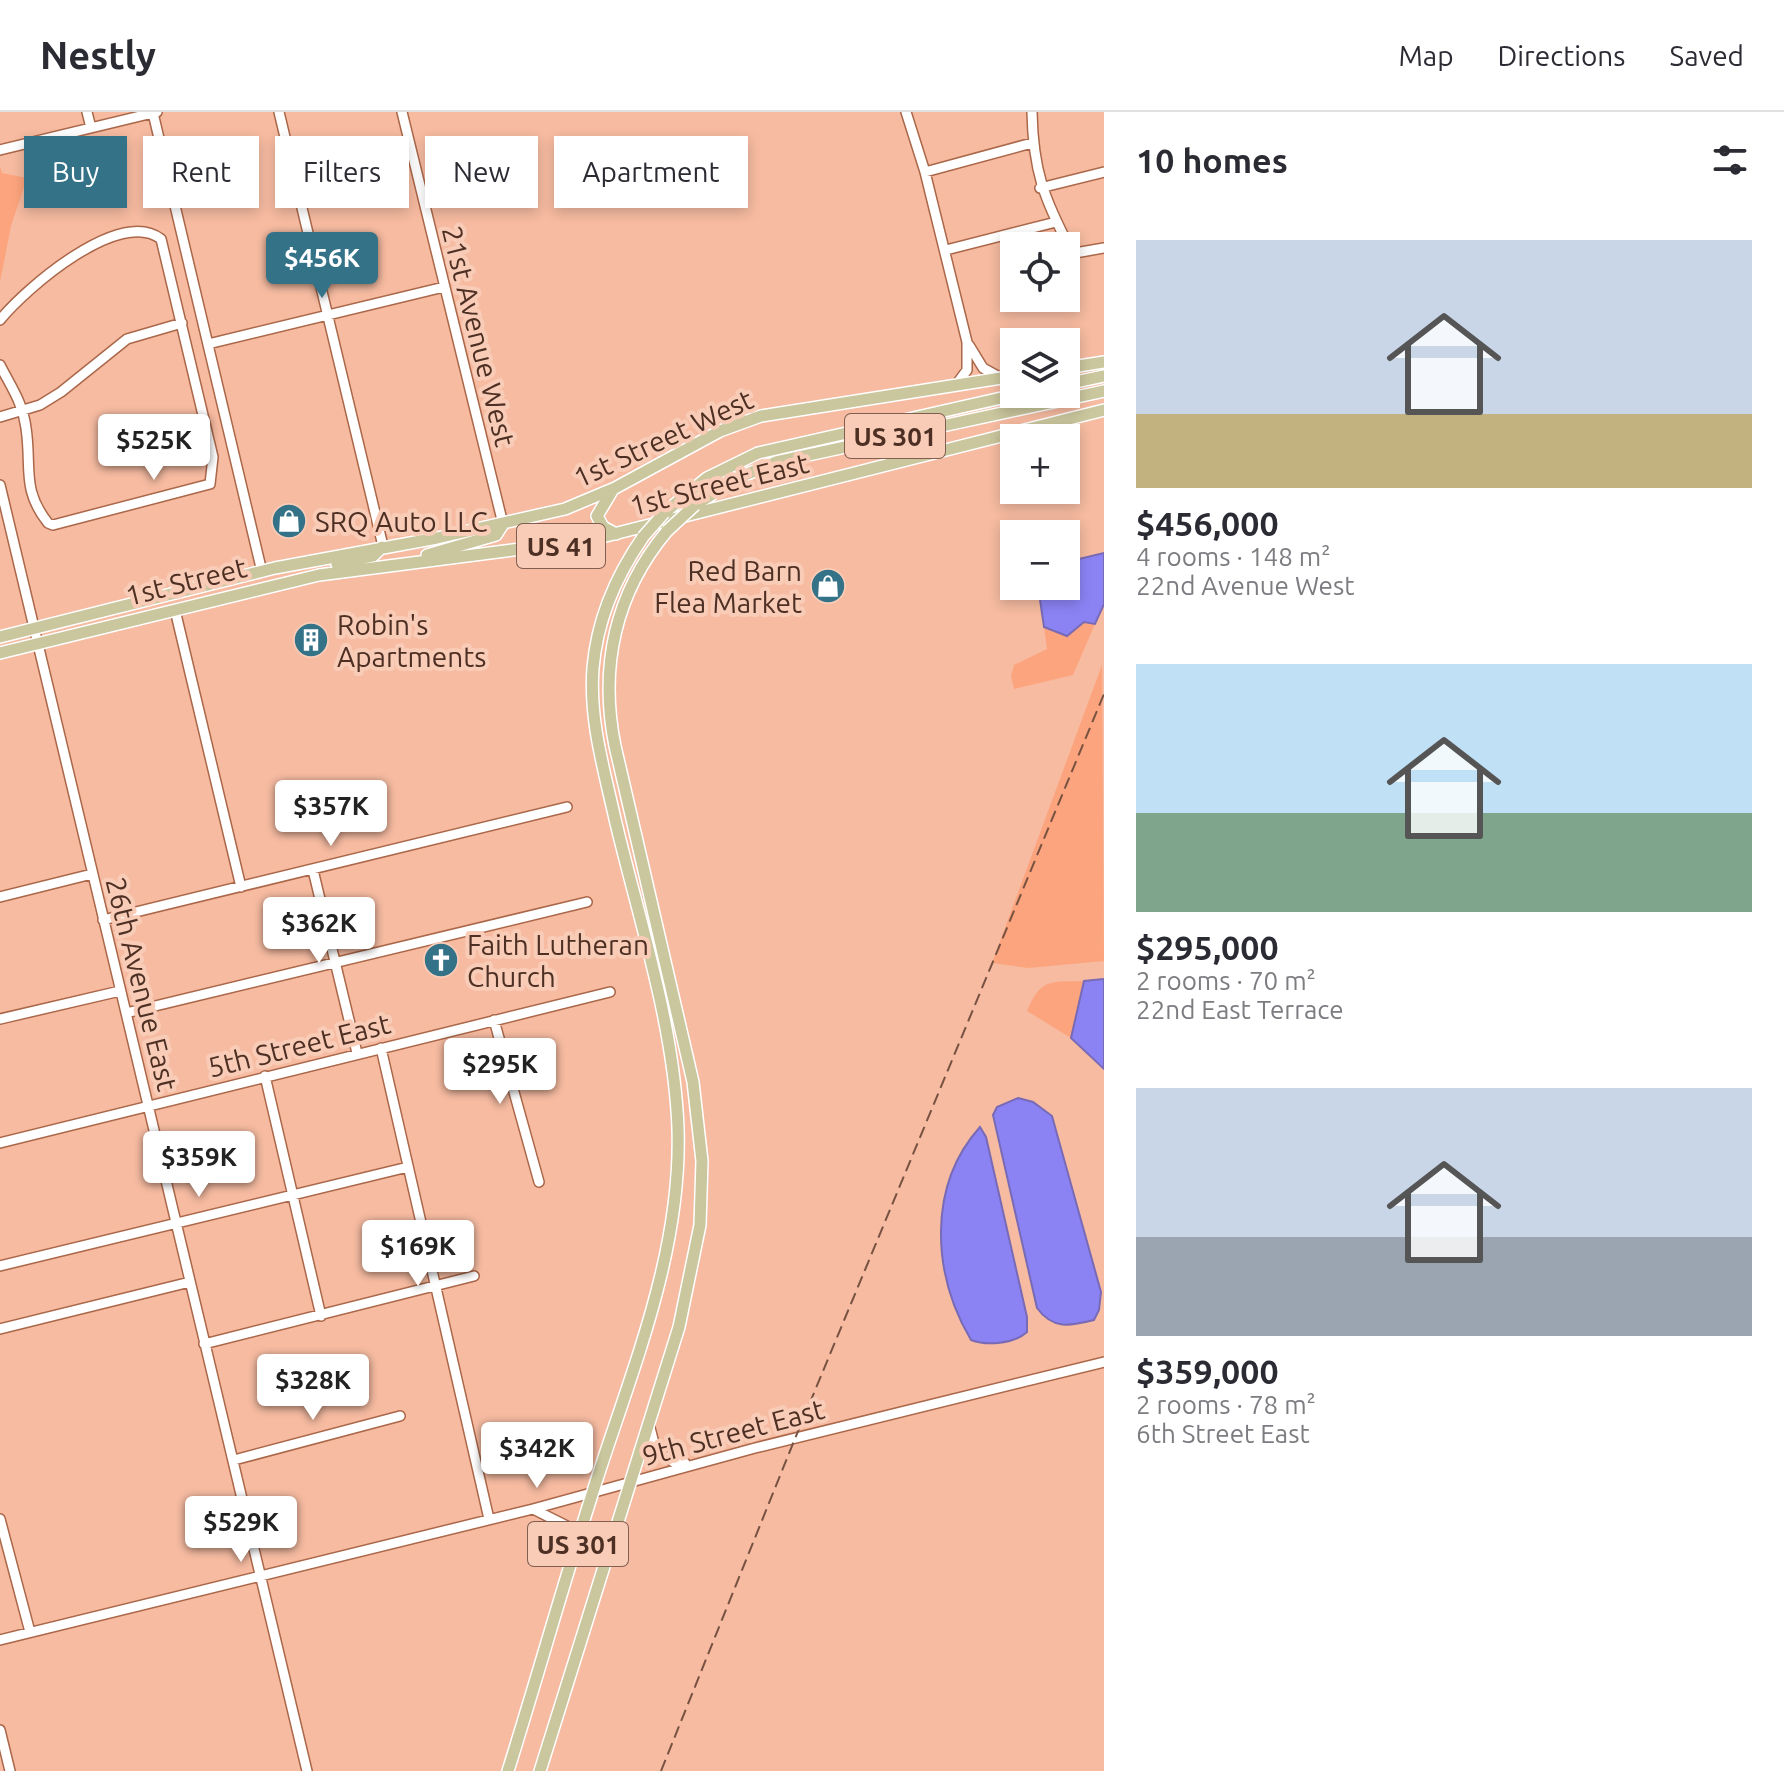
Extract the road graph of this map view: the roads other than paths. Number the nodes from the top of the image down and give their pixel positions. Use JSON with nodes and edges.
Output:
{"nodes":[{"id":1,"x":87,"y":112,"type":"edge"},
{"id":2,"x":155,"y":112,"type":"edge"},
{"id":3,"x":279,"y":112,"type":"edge"},
{"id":4,"x":402,"y":112,"type":"edge"},
{"id":5,"x":906,"y":112,"type":"edge"},
{"id":6,"x":1032,"y":112,"type":"edge"},
{"id":7,"x":91,"y":128,"type":"junction"},
{"id":8,"x":1032,"y":143,"type":"junction"},
{"id":9,"x":1,"y":146,"type":"edge"},
{"id":10,"x":925,"y":172,"type":"junction"},
{"id":11,"x":1104,"y":172,"type":"edge"},
{"id":12,"x":1040,"y":188,"type":"junction"},
{"id":13,"x":1056,"y":222,"type":"junction"},
{"id":14,"x":1104,"y":248,"type":"edge"},
{"id":15,"x":946,"y":250,"type":"junction"},
{"id":16,"x":444,"y":287,"type":"junction"},
{"id":17,"x":328,"y":315,"type":"junction"},
{"id":18,"x":0,"y":320,"type":"edge"},
{"id":19,"x":182,"y":323,"type":"junction"},
{"id":20,"x":967,"y":342,"type":"junction"},
{"id":21,"x":208,"y":344,"type":"junction"},
{"id":22,"x":1104,"y":362,"type":"edge"},
{"id":23,"x":0,"y":365,"type":"edge"},
{"id":24,"x":1080,"y":366,"type":"edge"},
{"id":25,"x":1104,"y":376,"type":"edge"},
{"id":26,"x":1000,"y":377,"type":"edge"},
{"id":27,"x":1000,"y":378,"type":"edge"},
{"id":28,"x":1080,"y":381,"type":"edge"},
{"id":29,"x":956,"y":385,"type":"junction"},
{"id":30,"x":1104,"y":391,"type":"edge"},
{"id":31,"x":1000,"y":398,"type":"edge"},
{"id":32,"x":23,"y":410,"type":"junction"},
{"id":33,"x":1104,"y":410,"type":"edge"},
{"id":34,"x":0,"y":417,"type":"edge"},
{"id":35,"x":0,"y":485,"type":"edge"},
{"id":36,"x":615,"y":488,"type":"junction"},
{"id":37,"x":503,"y":524,"type":"junction"},
{"id":38,"x":616,"y":534,"type":"junction"},
{"id":39,"x":383,"y":546,"type":"junction"},
{"id":40,"x":412,"y":561,"type":"junction"},
{"id":41,"x":386,"y":564,"type":"joint"},
{"id":42,"x":262,"y":572,"type":"junction"},
{"id":43,"x":232,"y":594,"type":"junction"},
{"id":44,"x":175,"y":610,"type":"junction"},
{"id":45,"x":34,"y":628,"type":"junction"},
{"id":46,"x":0,"y":637,"type":"edge"},
{"id":47,"x":38,"y":643,"type":"junction"},
{"id":48,"x":0,"y":653,"type":"edge"},
{"id":49,"x":567,"y":807,"type":"dead end"},
{"id":50,"x":313,"y":870,"type":"junction"},
{"id":51,"x":92,"y":874,"type":"junction"},
{"id":52,"x":241,"y":887,"type":"junction"},
{"id":53,"x":0,"y":897,"type":"edge"},
{"id":54,"x":587,"y":902,"type":"dead end"},
{"id":55,"x":103,"y":920,"type":"junction"},
{"id":56,"x":335,"y":961,"type":"junction"},
{"id":57,"x":120,"y":991,"type":"junction"},
{"id":58,"x":610,"y":992,"type":"dead end"},
{"id":59,"x":126,"y":1013,"type":"junction"},
{"id":60,"x":0,"y":1019,"type":"edge"},
{"id":61,"x":494,"y":1020,"type":"junction"},
{"id":62,"x":381,"y":1048,"type":"junction"},
{"id":63,"x":357,"y":1053,"type":"junction"},
{"id":64,"x":265,"y":1076,"type":"junction"},
{"id":65,"x":149,"y":1104,"type":"junction"},
{"id":66,"x":0,"y":1143,"type":"edge"},
{"id":67,"x":408,"y":1167,"type":"junction"},
{"id":68,"x":539,"y":1182,"type":"dead end"},
{"id":69,"x":292,"y":1194,"type":"junction"},
{"id":70,"x":175,"y":1221,"type":"junction"},
{"id":71,"x":0,"y":1266,"type":"edge"},
{"id":72,"x":474,"y":1276,"type":"dead end"},
{"id":73,"x":190,"y":1282,"type":"junction"},
{"id":74,"x":435,"y":1288,"type":"junction"},
{"id":75,"x":321,"y":1316,"type":"junction"},
{"id":76,"x":0,"y":1329,"type":"edge"},
{"id":77,"x":204,"y":1344,"type":"junction"},
{"id":78,"x":1104,"y":1362,"type":"edge"},
{"id":79,"x":400,"y":1416,"type":"dead end"},
{"id":80,"x":649,"y":1424,"type":"junction"},
{"id":81,"x":234,"y":1460,"type":"junction"},
{"id":82,"x":700,"y":1463,"type":"junction"},
{"id":83,"x":629,"y":1482,"type":"junction"},
{"id":84,"x":593,"y":1490,"type":"junction"},
{"id":85,"x":533,"y":1509,"type":"junction"},
{"id":86,"x":0,"y":1519,"type":"edge"},
{"id":87,"x":489,"y":1519,"type":"junction"},
{"id":88,"x":576,"y":1552,"type":"junction"},
{"id":89,"x":260,"y":1576,"type":"junction"},
{"id":90,"x":30,"y":1632,"type":"junction"},
{"id":91,"x":0,"y":1640,"type":"edge"},
{"id":92,"x":0,"y":1730,"type":"edge"},
{"id":93,"x":10,"y":1771,"type":"edge"},
{"id":94,"x":307,"y":1771,"type":"edge"},
{"id":95,"x":508,"y":1771,"type":"edge"},
{"id":96,"x":540,"y":1771,"type":"edge"}],
"edges":[{"from":1,"to":7,"type":"street"},
{"from":2,"to":7,"type":"street"},
{"from":2,"to":21,"type":"street"},
{"from":3,"to":17,"type":"street"},
{"from":4,"to":16,"type":"street","name":"21st Avenue West"},
{"from":5,"to":10,"type":"street"},
{"from":6,"to":8,"type":"street"},
{"from":7,"to":9,"type":"street"},
{"from":8,"to":10,"type":"street"},
{"from":8,"to":12,"type":"street"},
{"from":10,"to":15,"type":"street"},
{"from":11,"to":12,"type":"street"},
{"from":12,"to":13,"type":"street"},
{"from":13,"to":14,"type":"street"},
{"from":13,"to":15,"type":"street"},
{"from":15,"to":20,"type":"street"},
{"from":16,"to":17,"type":"street"},
{"from":16,"to":37,"type":"street","name":"21st Avenue West"},
{"from":17,"to":21,"type":"street"},
{"from":17,"to":39,"type":"street"},
{"from":18,"to":19,"type":"street"},
{"from":19,"to":32,"type":"street"},
{"from":19,"to":32,"type":"street"},
{"from":20,"to":26,"type":"street"},
{"from":20,"to":29,"type":"street"},
{"from":21,"to":42,"type":"street"},
{"from":22,"to":24,"type":"main road"},
{"from":23,"to":32,"type":"street"},
{"from":25,"to":28,"type":"main road"},
{"from":27,"to":29,"type":"main road","name":"1st Street West","number":"US 41"},
{"from":29,"to":36,"type":"main road","name":"1st Street West","number":"US 41"},
{"from":30,"to":80,"type":"main road","number":"US 301","bridge":true},
{"from":31,"to":84,"type":"main road","name":"1st Street West","number":"US 301","bridge":true},
{"from":32,"to":34,"type":"street"},
{"from":33,"to":38,"type":"main road","name":"1st Street East","number":"US 41"},
{"from":35,"to":45,"type":"street","name":"26th Avenue East"},
{"from":36,"to":37,"type":"main road","name":"1st Street West","number":"US 41"},
{"from":36,"to":38,"type":"main road"},
{"from":37,"to":39,"type":"main road","name":"1st Street West","number":"US 41"},
{"from":37,"to":40,"type":"main road"},
{"from":38,"to":40,"type":"main road","name":"1st Street East","number":"US 41"},
{"from":39,"to":40,"type":"main road"},
{"from":39,"to":42,"type":"main road","name":"1st Street","number":"US 41"},
{"from":39,"to":43,"type":"main road"},
{"from":40,"to":41,"type":"main road","name":"1st Street East","number":"US 41"},
{"from":41,"to":43,"type":"main road","name":"1st Street","number":"US 41"},
{"from":42,"to":45,"type":"main road","name":"1st Street","number":"US 41"},
{"from":43,"to":44,"type":"main road","name":"1st Street","number":"US 41"},
{"from":44,"to":47,"type":"main road","name":"1st Street","number":"US 41"},
{"from":44,"to":52,"type":"street"},
{"from":45,"to":46,"type":"main road","name":"1st Street","number":"US 41"},
{"from":45,"to":47,"type":"street","name":"26th Avenue East"},
{"from":47,"to":48,"type":"main road","name":"1st Street","number":"US 41"},
{"from":47,"to":51,"type":"street","name":"26th Avenue East"},
{"from":49,"to":50,"type":"street"},
{"from":50,"to":52,"type":"street"},
{"from":50,"to":56,"type":"street"},
{"from":51,"to":53,"type":"street"},
{"from":51,"to":55,"type":"street","name":"26th Avenue East"},
{"from":52,"to":55,"type":"street"},
{"from":54,"to":56,"type":"street"},
{"from":55,"to":57,"type":"street","name":"26th Avenue East"},
{"from":56,"to":59,"type":"street"},
{"from":56,"to":63,"type":"street"},
{"from":57,"to":59,"type":"street","name":"26th Avenue East"},
{"from":57,"to":60,"type":"street"},
{"from":58,"to":61,"type":"street","name":"5th Street East"},
{"from":59,"to":65,"type":"street","name":"26th Avenue East"},
{"from":61,"to":62,"type":"street","name":"5th Street East"},
{"from":61,"to":68,"type":"street"},
{"from":62,"to":63,"type":"street","name":"5th Street East"},
{"from":62,"to":67,"type":"street"},
{"from":63,"to":64,"type":"street","name":"5th Street East"},
{"from":64,"to":65,"type":"street","name":"5th Street East"},
{"from":64,"to":69,"type":"street"},
{"from":65,"to":66,"type":"street","name":"5th Street East"},
{"from":65,"to":70,"type":"street","name":"26th Avenue East"},
{"from":67,"to":69,"type":"street"},
{"from":67,"to":74,"type":"street"},
{"from":69,"to":70,"type":"street"},
{"from":69,"to":75,"type":"street"},
{"from":70,"to":71,"type":"street"},
{"from":70,"to":73,"type":"street","name":"26th Avenue East"},
{"from":72,"to":74,"type":"street"},
{"from":73,"to":76,"type":"street"},
{"from":73,"to":77,"type":"street","name":"26th Avenue East"},
{"from":74,"to":75,"type":"street"},
{"from":74,"to":87,"type":"street"},
{"from":75,"to":77,"type":"street"},
{"from":77,"to":81,"type":"street","name":"26th Avenue East"},
{"from":78,"to":82,"type":"street","name":"9th Street East"},
{"from":79,"to":81,"type":"street"},
{"from":80,"to":82,"type":"street"},
{"from":80,"to":83,"type":"main road","number":"US 301"},
{"from":81,"to":89,"type":"street","name":"26th Avenue East"},
{"from":82,"to":83,"type":"street","name":"9th Street East"},
{"from":83,"to":84,"type":"street","name":"9th Street East"},
{"from":83,"to":96,"type":"main road","number":"US 301"},
{"from":84,"to":85,"type":"street","name":"9th Street East"},
{"from":84,"to":88,"type":"main road","number":"US 301"},
{"from":85,"to":87,"type":"street","name":"9th Street East"},
{"from":85,"to":88,"type":"street"},
{"from":86,"to":90,"type":"street"},
{"from":87,"to":89,"type":"street","name":"9th Street East"},
{"from":88,"to":95,"type":"main road","number":"US 301"},
{"from":89,"to":90,"type":"street","name":"9th Street East"},
{"from":89,"to":94,"type":"street","name":"26th Avenue East"},
{"from":90,"to":91,"type":"street","name":"9th Street East"},
{"from":92,"to":93,"type":"street"}]}
